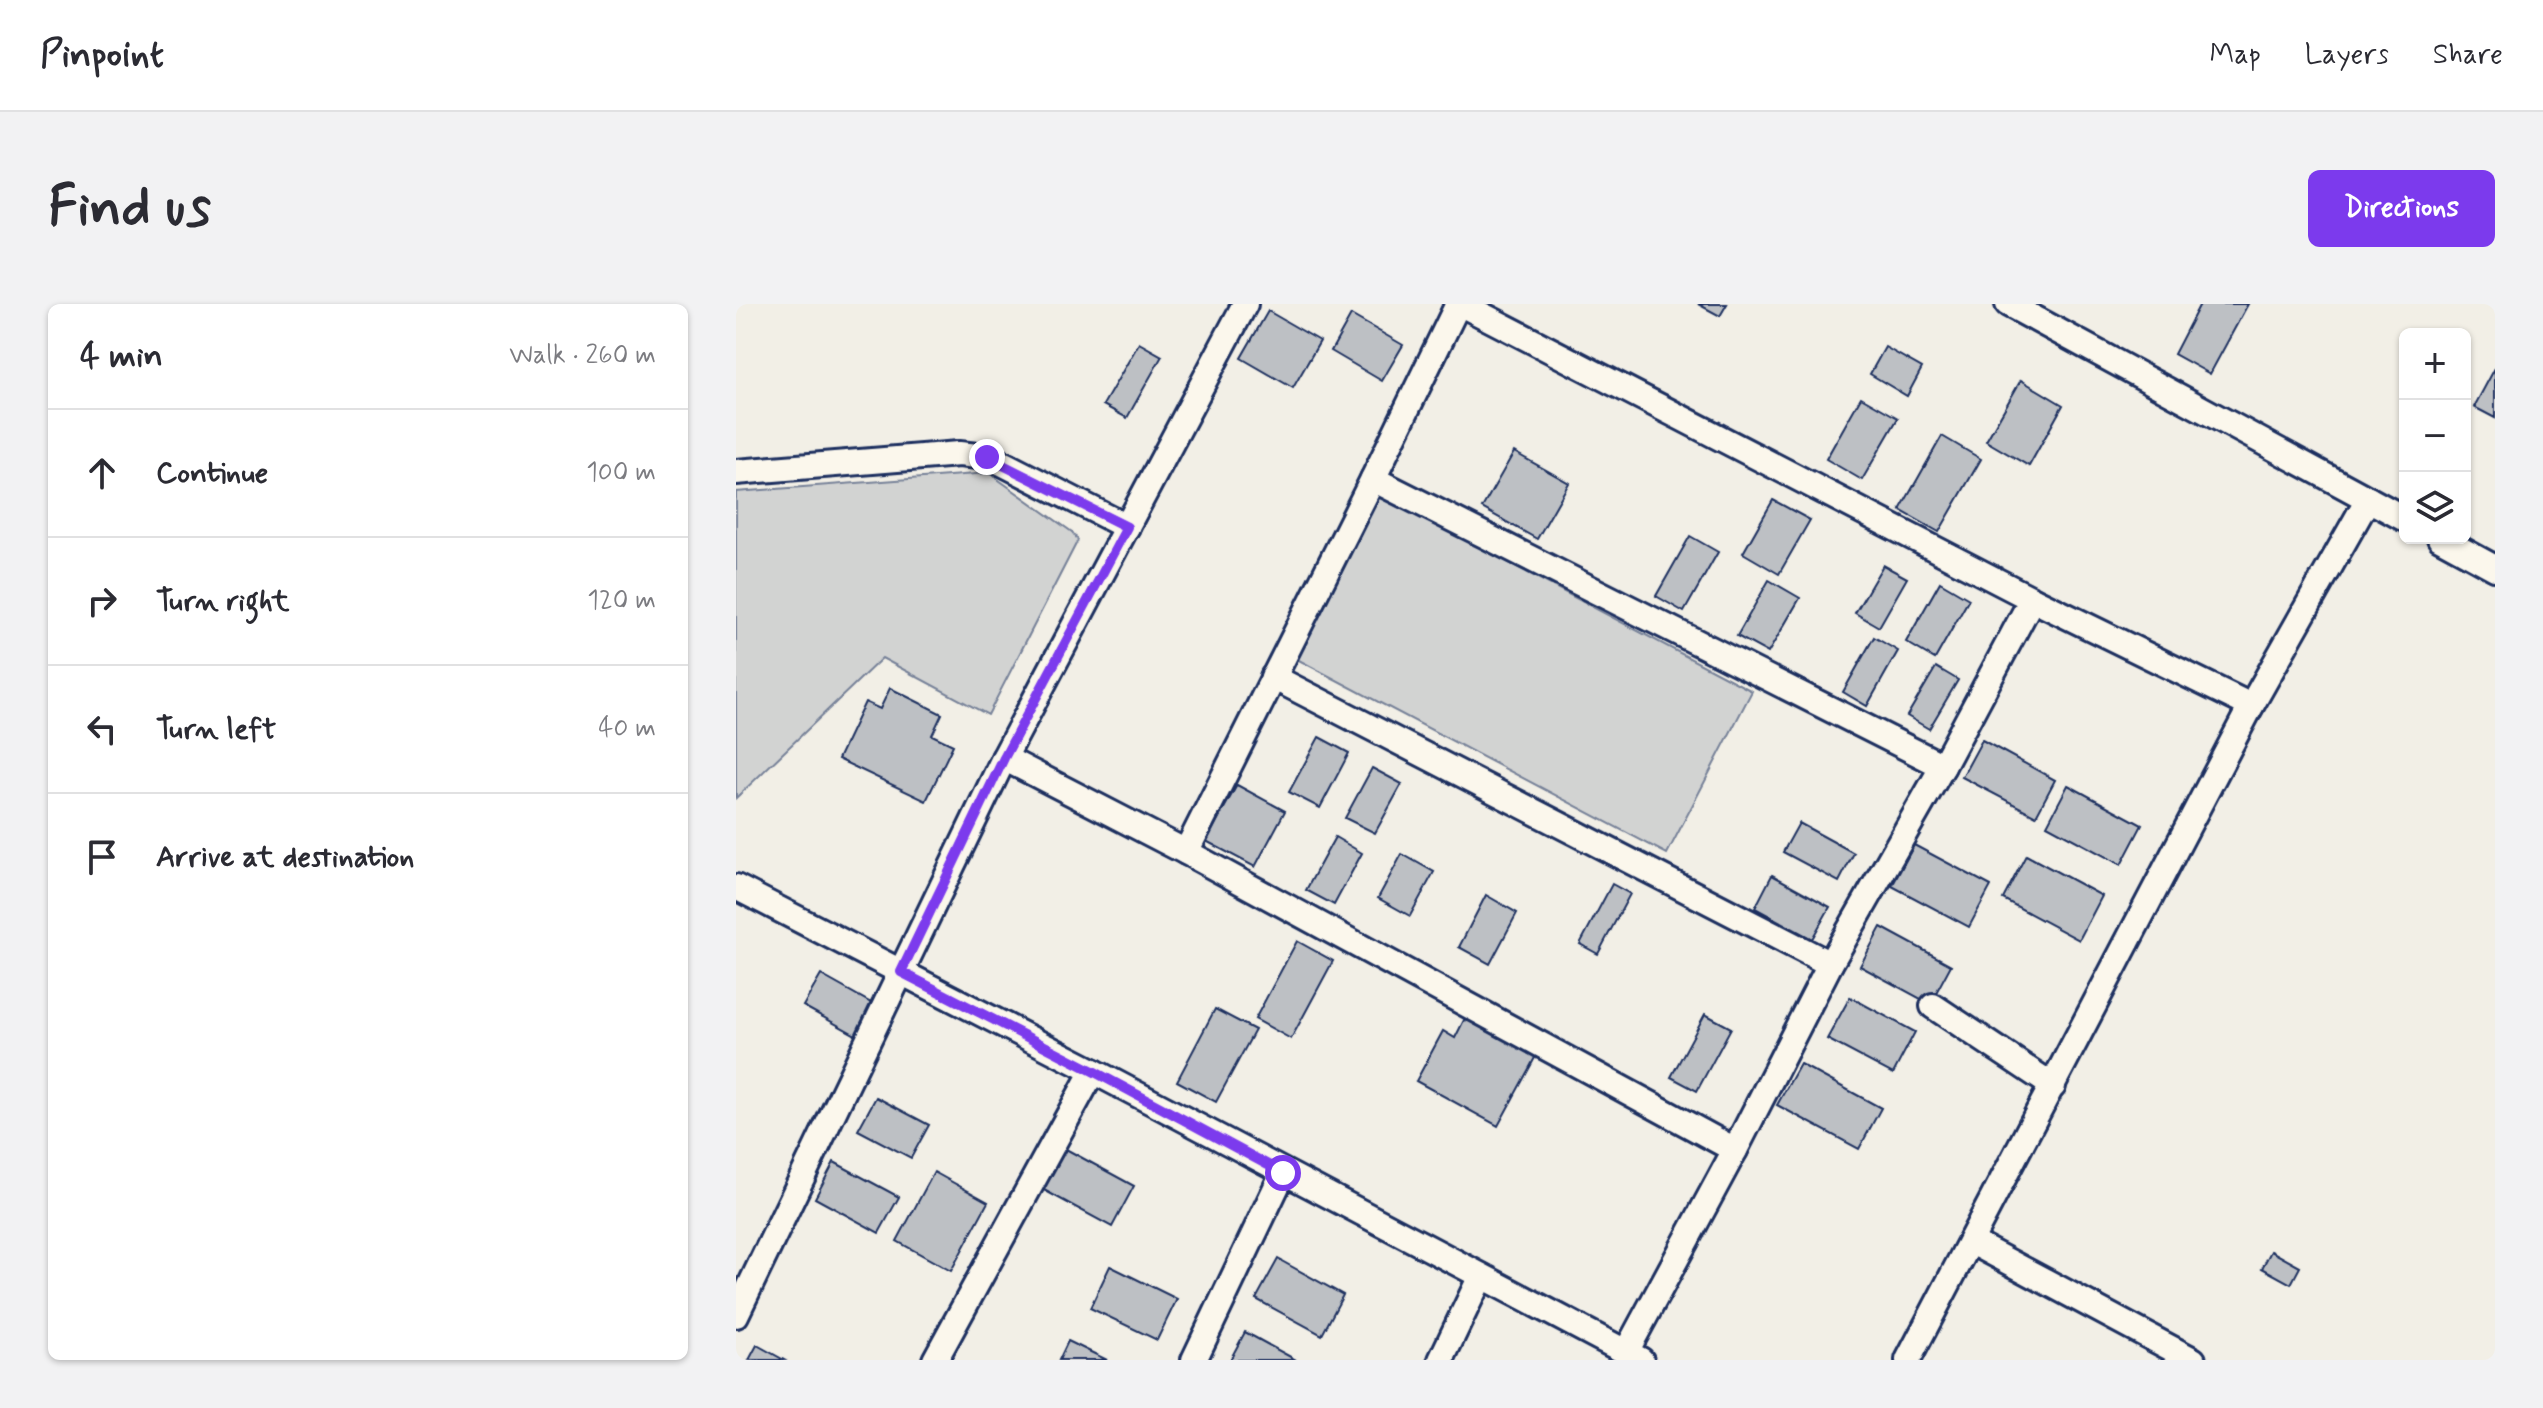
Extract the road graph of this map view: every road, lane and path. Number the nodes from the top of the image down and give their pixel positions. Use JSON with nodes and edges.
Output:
{"nodes":[{"id":1,"x":1245,"y":304,"type":"edge"},
{"id":2,"x":1460,"y":304,"type":"edge"},
{"id":3,"x":2008,"y":304,"type":"edge"},
{"id":4,"x":736,"y":472,"type":"edge"},
{"id":5,"x":1373,"y":479,"type":"junction"},
{"id":6,"x":2368,"y":499,"type":"junction"},
{"id":7,"x":2399,"y":516,"type":"edge"},
{"id":8,"x":1127,"y":527,"type":"junction"},
{"id":9,"x":2451,"y":544,"type":"edge"},
{"id":10,"x":2495,"y":568,"type":"edge"},
{"id":11,"x":2032,"y":599,"type":"junction"},
{"id":12,"x":1273,"y":677,"type":"junction"},
{"id":13,"x":2251,"y":706,"type":"junction"},
{"id":14,"x":1004,"y":758,"type":"junction"},
{"id":15,"x":1943,"y":766,"type":"junction"},
{"id":16,"x":1186,"y":852,"type":"junction"},
{"id":17,"x":739,"y":896,"type":"edge"},
{"id":18,"x":1830,"y":964,"type":"junction"},
{"id":19,"x":901,"y":972,"type":"junction"},
{"id":20,"x":1933,"y":1006,"type":"dead end"},
{"id":21,"x":1093,"y":1071,"type":"junction"},
{"id":22,"x":2053,"y":1086,"type":"junction"},
{"id":23,"x":1735,"y":1150,"type":"junction"},
{"id":24,"x":1283,"y":1173,"type":"junction"},
{"id":25,"x":1972,"y":1242,"type":"junction"},
{"id":26,"x":1481,"y":1276,"type":"junction"},
{"id":27,"x":736,"y":1315,"type":"edge"},
{"id":28,"x":2152,"y":1351,"type":"edge"},
{"id":29,"x":1634,"y":1356,"type":"edge"},
{"id":30,"x":935,"y":1360,"type":"edge"},
{"id":31,"x":1194,"y":1360,"type":"edge"},
{"id":32,"x":1441,"y":1360,"type":"edge"},
{"id":33,"x":1908,"y":1360,"type":"edge"},
{"id":34,"x":2193,"y":1360,"type":"edge"}],
"edges":[{"from":1,"to":8,"type":"street"},
{"from":2,"to":5,"type":"street"},
{"from":2,"to":11,"type":"street"},
{"from":3,"to":6,"type":"street"},
{"from":4,"to":8,"type":"street"},
{"from":5,"to":12,"type":"street"},
{"from":5,"to":15,"type":"street"},
{"from":6,"to":7,"type":"street"},
{"from":6,"to":13,"type":"street"},
{"from":8,"to":14,"type":"street"},
{"from":9,"to":10,"type":"street"},
{"from":11,"to":13,"type":"street"},
{"from":11,"to":15,"type":"street"},
{"from":12,"to":16,"type":"street"},
{"from":12,"to":18,"type":"street"},
{"from":13,"to":22,"type":"street"},
{"from":14,"to":16,"type":"street"},
{"from":14,"to":19,"type":"street"},
{"from":15,"to":18,"type":"street"},
{"from":16,"to":23,"type":"street"},
{"from":17,"to":19,"type":"street"},
{"from":18,"to":23,"type":"street"},
{"from":19,"to":21,"type":"street"},
{"from":19,"to":27,"type":"street"},
{"from":20,"to":22,"type":"street"},
{"from":21,"to":24,"type":"street"},
{"from":21,"to":30,"type":"street"},
{"from":22,"to":25,"type":"street"},
{"from":23,"to":29,"type":"street"},
{"from":24,"to":26,"type":"street"},
{"from":24,"to":31,"type":"street"},
{"from":25,"to":28,"type":"street"},
{"from":25,"to":33,"type":"street"},
{"from":26,"to":29,"type":"street"},
{"from":26,"to":32,"type":"street"},
{"from":28,"to":34,"type":"street"}]}
